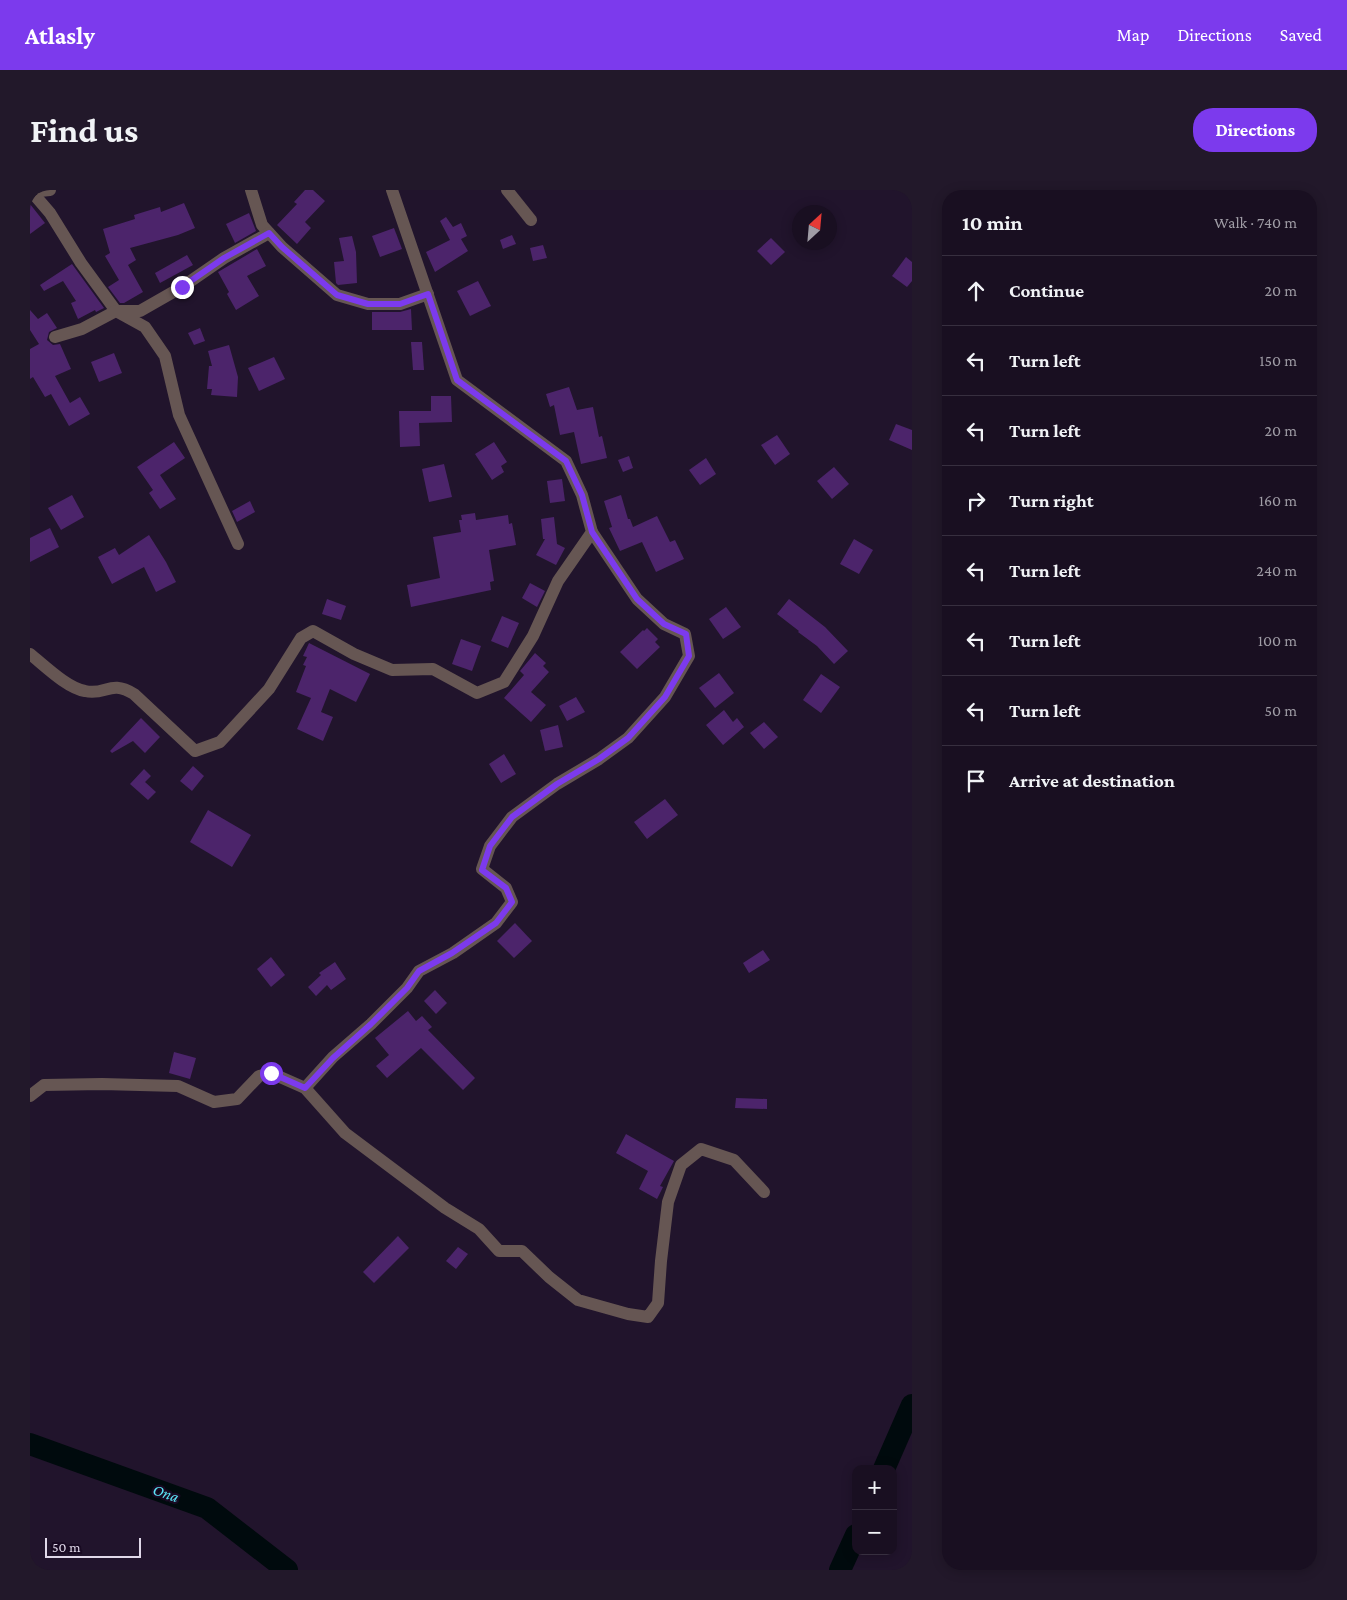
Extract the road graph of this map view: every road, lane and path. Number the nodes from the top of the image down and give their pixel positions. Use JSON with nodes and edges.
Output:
{"nodes":[{"id":1,"x":50,"y":190,"type":"edge"},
{"id":2,"x":251,"y":190,"type":"edge"},
{"id":3,"x":392,"y":190,"type":"edge"},
{"id":4,"x":507,"y":190,"type":"edge"},
{"id":5,"x":31,"y":192,"type":"edge"},
{"id":6,"x":531,"y":220,"type":"dead end"},
{"id":7,"x":269,"y":233,"type":"junction"},
{"id":8,"x":428,"y":294,"type":"junction"},
{"id":9,"x":116,"y":311,"type":"junction"},
{"id":10,"x":55,"y":337,"type":"dead end"},
{"id":11,"x":592,"y":532,"type":"junction"},
{"id":12,"x":238,"y":544,"type":"dead end"},
{"id":13,"x":30,"y":654,"type":"edge"},
{"id":14,"x":305,"y":1088,"type":"junction"},
{"id":15,"x":30,"y":1096,"type":"edge"},
{"id":16,"x":764,"y":1192,"type":"dead end"}],
"edges":[{"from":1,"to":5,"type":"street"},
{"from":2,"to":7,"type":"street"},
{"from":3,"to":8,"type":"street"},
{"from":4,"to":6,"type":"street"},
{"from":5,"to":9,"type":"street"},
{"from":7,"to":8,"type":"street"},
{"from":7,"to":9,"type":"street"},
{"from":8,"to":11,"type":"street"},
{"from":9,"to":10,"type":"street"},
{"from":9,"to":12,"type":"street"},
{"from":11,"to":13,"type":"street"},
{"from":11,"to":14,"type":"street"},
{"from":14,"to":15,"type":"street"},
{"from":14,"to":16,"type":"street"}]}
